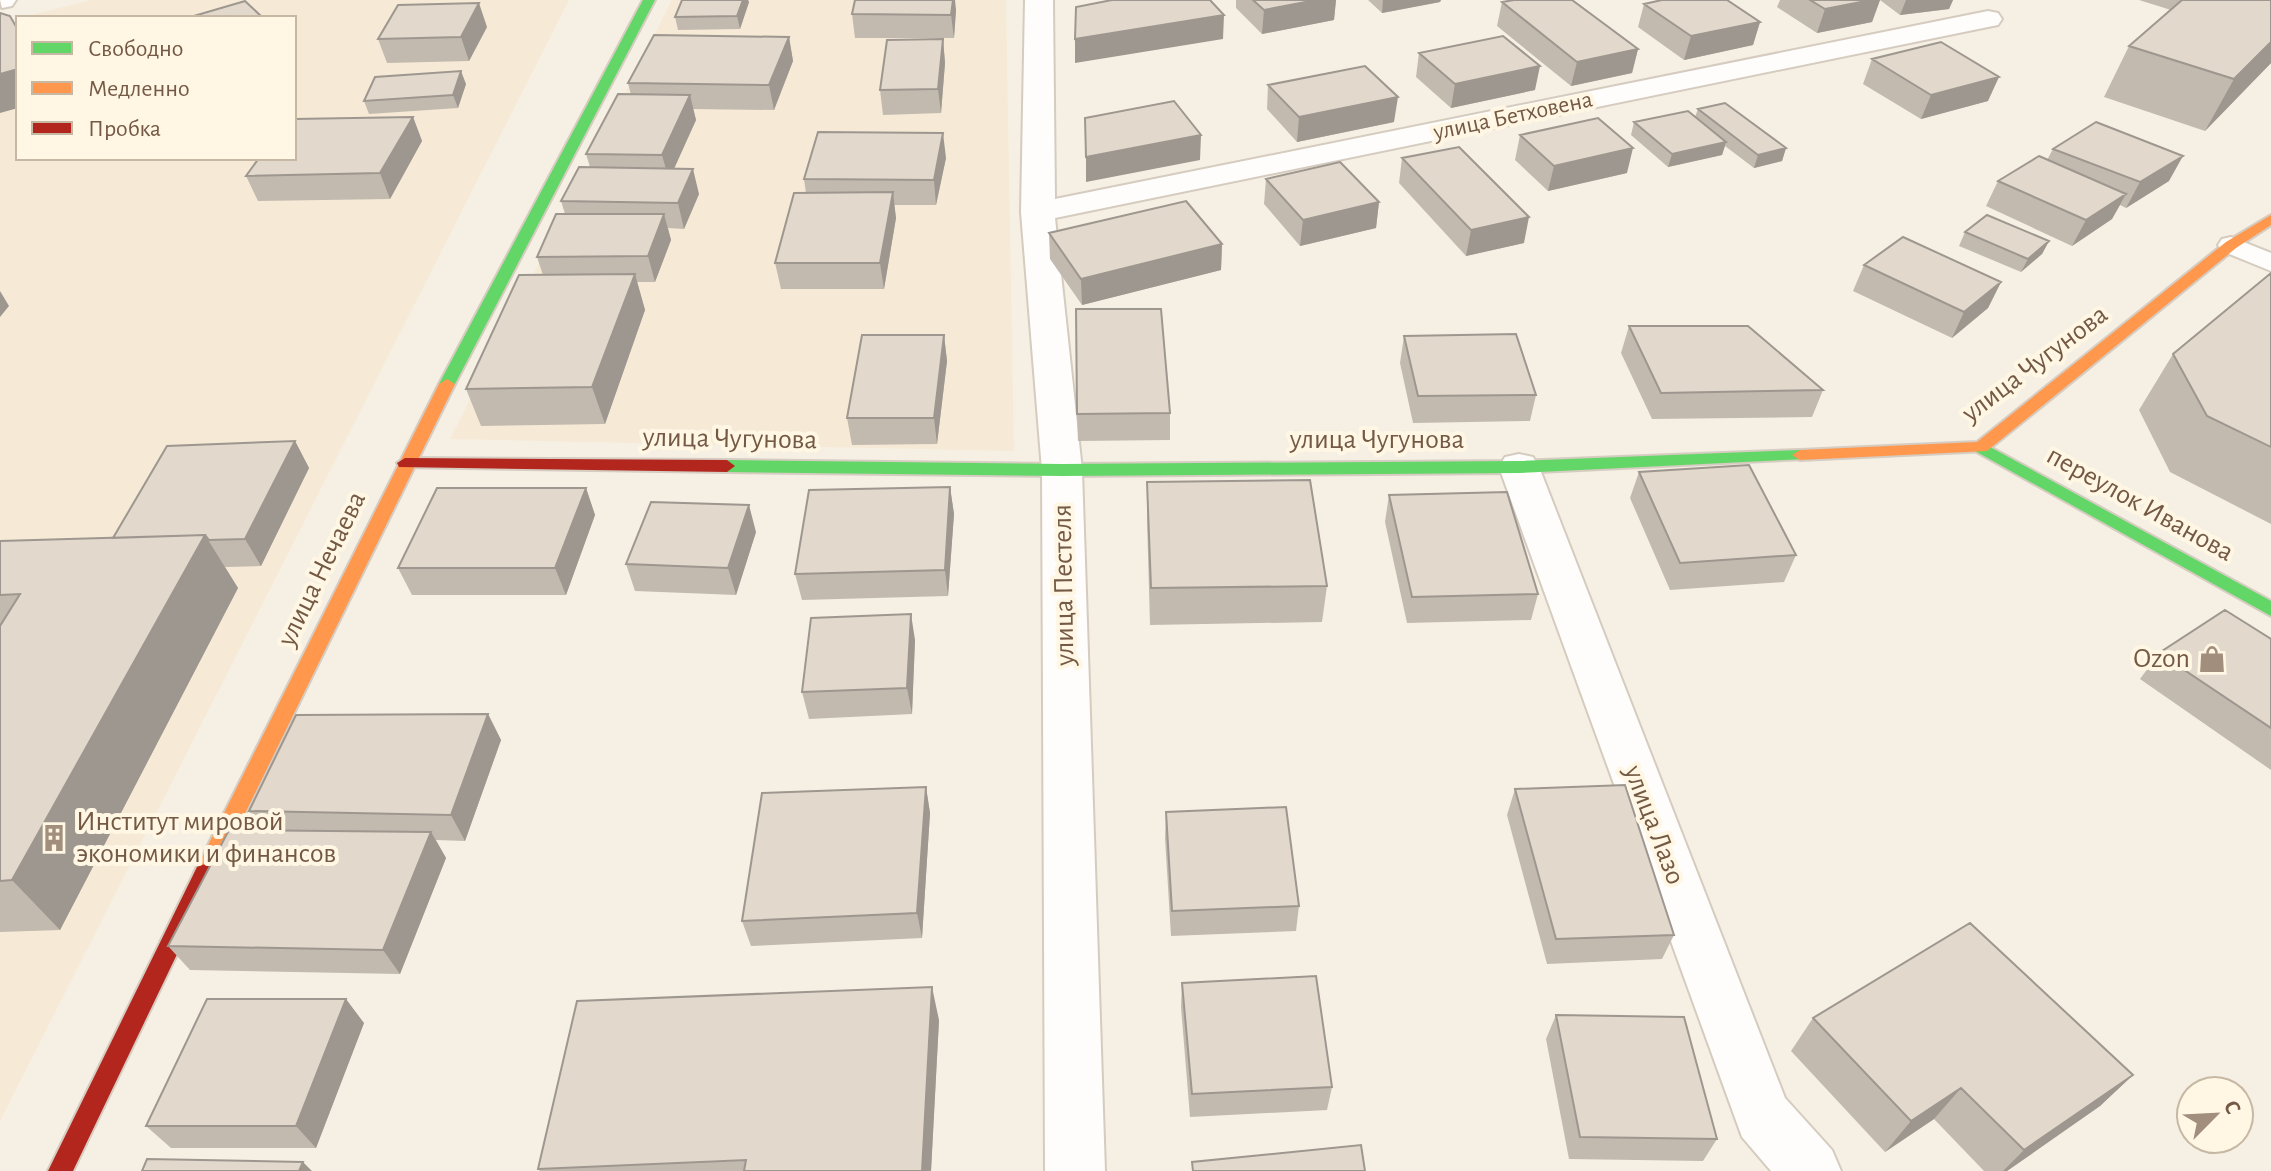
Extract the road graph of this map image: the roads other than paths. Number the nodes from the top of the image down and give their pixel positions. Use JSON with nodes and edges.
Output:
{"nodes":[{"id":1,"x":649,"y":0,"type":"edge"},
{"id":2,"x":1049,"y":2,"type":"edge"},
{"id":3,"x":1976,"y":9,"type":"edge"},
{"id":4,"x":1038,"y":212,"type":"junction"},
{"id":5,"x":2271,"y":219,"type":"edge"},
{"id":6,"x":2231,"y":245,"type":"junction"},
{"id":7,"x":2271,"y":263,"type":"edge"},
{"id":8,"x":1981,"y":447,"type":"junction"},
{"id":9,"x":405,"y":463,"type":"junction"},
{"id":10,"x":1519,"y":467,"type":"junction"},
{"id":11,"x":1062,"y":470,"type":"junction"},
{"id":12,"x":2271,"y":609,"type":"edge"},
{"id":13,"x":60,"y":1171,"type":"edge"},
{"id":14,"x":1075,"y":1171,"type":"edge"},
{"id":15,"x":1811,"y":1171,"type":"edge"}],
"edges":[{"from":1,"to":9,"type":"street","name":"улица Нечаева"},
{"from":2,"to":4,"type":"street","name":"улица Пестеля"},
{"from":3,"to":4,"type":"street","name":"улица Бетховена"},
{"from":4,"to":11,"type":"street","name":"улица Пестеля"},
{"from":5,"to":6,"type":"street","name":"улица Чугунова"},
{"from":6,"to":7,"type":"lane"},
{"from":6,"to":8,"type":"street","name":"улица Чугунова"},
{"from":8,"to":10,"type":"street","name":"улица Чугунова"},
{"from":8,"to":12,"type":"street","name":"переулок Иванова"},
{"from":9,"to":11,"type":"street","name":"улица Чугунова"},
{"from":9,"to":13,"type":"street","name":"улица Нечаева"},
{"from":10,"to":11,"type":"street","name":"улица Чугунова"},
{"from":10,"to":15,"type":"street","name":"улица Лазо"},
{"from":11,"to":14,"type":"street","name":"улица Пестеля"}]}
